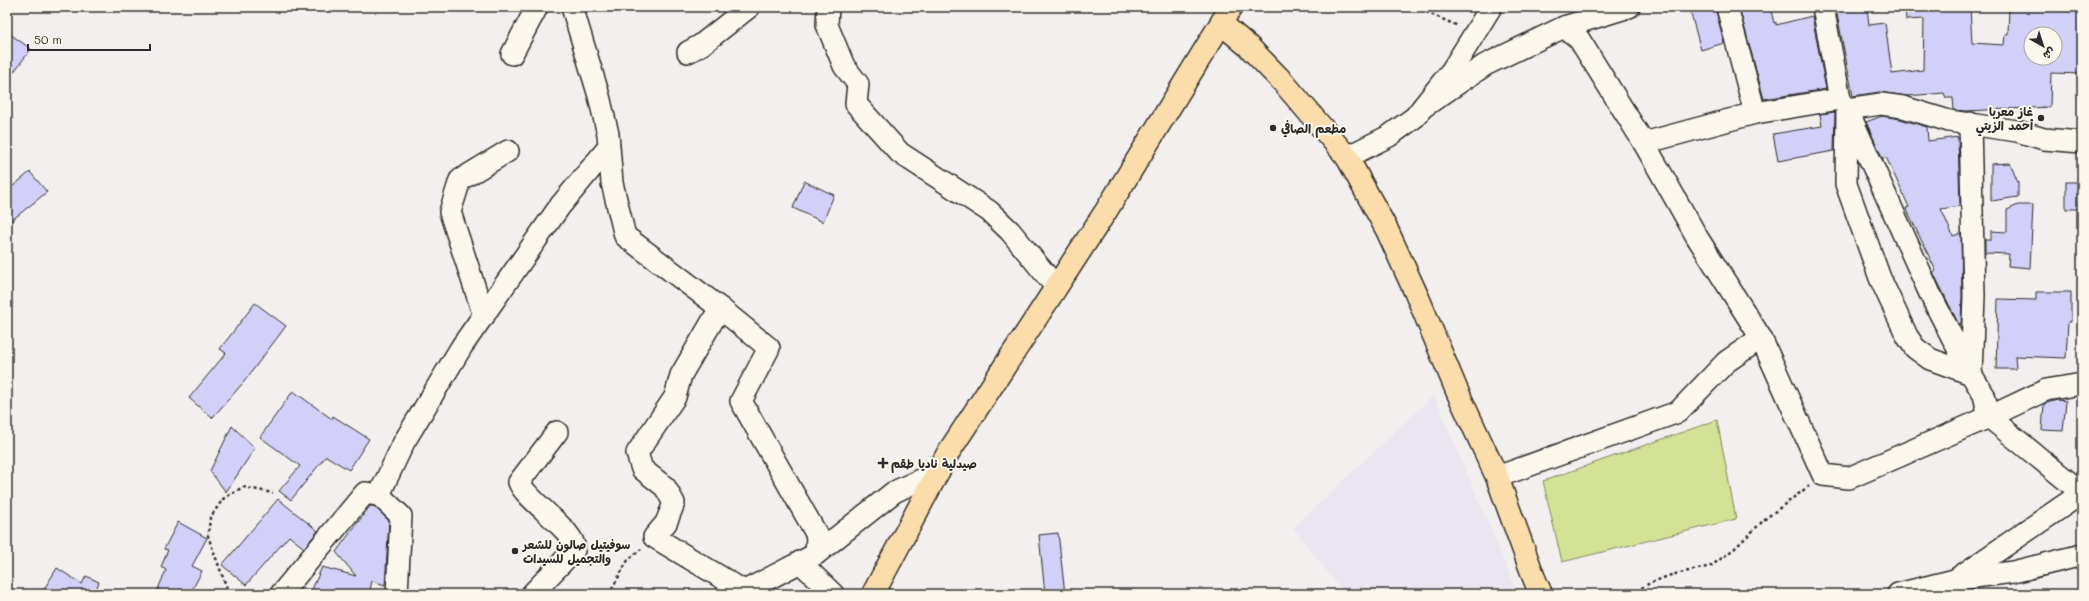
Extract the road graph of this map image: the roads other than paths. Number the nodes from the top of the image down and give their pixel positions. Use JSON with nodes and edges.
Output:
{"nodes":[{"id":1,"x":537,"y":7,"type":"edge"},
{"id":2,"x":572,"y":7,"type":"edge"},
{"id":3,"x":749,"y":7,"type":"edge"},
{"id":4,"x":828,"y":7,"type":"edge"},
{"id":5,"x":1492,"y":7,"type":"edge"},
{"id":6,"x":1629,"y":7,"type":"edge"},
{"id":7,"x":1728,"y":7,"type":"edge"},
{"id":8,"x":1823,"y":7,"type":"edge"},
{"id":9,"x":1226,"y":15,"type":"edge"},
{"id":10,"x":1564,"y":27,"type":"junction"},
{"id":11,"x":688,"y":52,"type":"dead end"},
{"id":12,"x":512,"y":54,"type":"dead end"},
{"id":13,"x":1844,"y":104,"type":"junction"},
{"id":14,"x":1423,"y":107,"type":"junction"},
{"id":15,"x":1755,"y":113,"type":"junction"},
{"id":16,"x":1970,"y":123,"type":"junction"},
{"id":17,"x":2082,"y":142,"type":"edge"},
{"id":18,"x":1644,"y":143,"type":"junction"},
{"id":19,"x":608,"y":148,"type":"junction"},
{"id":20,"x":508,"y":151,"type":"dead end"},
{"id":21,"x":1347,"y":157,"type":"junction"},
{"id":22,"x":1056,"y":287,"type":"junction"},
{"id":23,"x":720,"y":308,"type":"junction"},
{"id":24,"x":484,"y":316,"type":"junction"},
{"id":25,"x":1761,"y":338,"type":"junction"},
{"id":26,"x":1971,"y":374,"type":"junction"},
{"id":27,"x":2082,"y":384,"type":"edge"},
{"id":28,"x":1989,"y":417,"type":"junction"},
{"id":29,"x":557,"y":432,"type":"dead end"},
{"id":30,"x":939,"y":471,"type":"junction"},
{"id":31,"x":1497,"y":477,"type":"junction"},
{"id":32,"x":2082,"y":493,"type":"edge"},
{"id":33,"x":379,"y":495,"type":"junction"},
{"id":34,"x":2082,"y":555,"type":"edge"},
{"id":35,"x":808,"y":558,"type":"junction"},
{"id":36,"x":1955,"y":580,"type":"junction"},
{"id":37,"x":741,"y":592,"type":"edge"},
{"id":38,"x":281,"y":594,"type":"edge"},
{"id":39,"x":397,"y":594,"type":"edge"},
{"id":40,"x":532,"y":594,"type":"edge"},
{"id":41,"x":833,"y":594,"type":"edge"},
{"id":42,"x":873,"y":594,"type":"edge"},
{"id":43,"x":1542,"y":594,"type":"edge"},
{"id":44,"x":1898,"y":594,"type":"edge"}],
"edges":[{"from":1,"to":12,"type":"street"},
{"from":2,"to":19,"type":"street"},
{"from":3,"to":11,"type":"street"},
{"from":4,"to":22,"type":"street"},
{"from":5,"to":14,"type":"street"},
{"from":6,"to":10,"type":"street"},
{"from":7,"to":15,"type":"street"},
{"from":8,"to":13,"type":"street"},
{"from":9,"to":21,"type":"main road"},
{"from":9,"to":22,"type":"main road"},
{"from":10,"to":14,"type":"street"},
{"from":10,"to":18,"type":"street"},
{"from":13,"to":15,"type":"street"},
{"from":13,"to":16,"type":"street"},
{"from":13,"to":26,"type":"street"},
{"from":13,"to":26,"type":"street"},
{"from":14,"to":21,"type":"street"},
{"from":15,"to":18,"type":"street"},
{"from":16,"to":17,"type":"street"},
{"from":16,"to":26,"type":"street"},
{"from":18,"to":25,"type":"street"},
{"from":19,"to":23,"type":"street"},
{"from":19,"to":24,"type":"street"},
{"from":20,"to":24,"type":"street"},
{"from":21,"to":31,"type":"main road"},
{"from":22,"to":30,"type":"main road"},
{"from":23,"to":35,"type":"street"},
{"from":23,"to":37,"type":"street"},
{"from":24,"to":33,"type":"street"},
{"from":25,"to":28,"type":"street"},
{"from":25,"to":31,"type":"street"},
{"from":26,"to":28,"type":"street"},
{"from":27,"to":28,"type":"street"},
{"from":28,"to":32,"type":"street"},
{"from":29,"to":40,"type":"street"},
{"from":30,"to":35,"type":"street"},
{"from":30,"to":42,"type":"main road"},
{"from":31,"to":43,"type":"main road"},
{"from":32,"to":36,"type":"street"},
{"from":33,"to":38,"type":"street"},
{"from":33,"to":39,"type":"street"},
{"from":34,"to":36,"type":"street"},
{"from":35,"to":37,"type":"street"},
{"from":35,"to":41,"type":"street"},
{"from":36,"to":44,"type":"street"}]}
